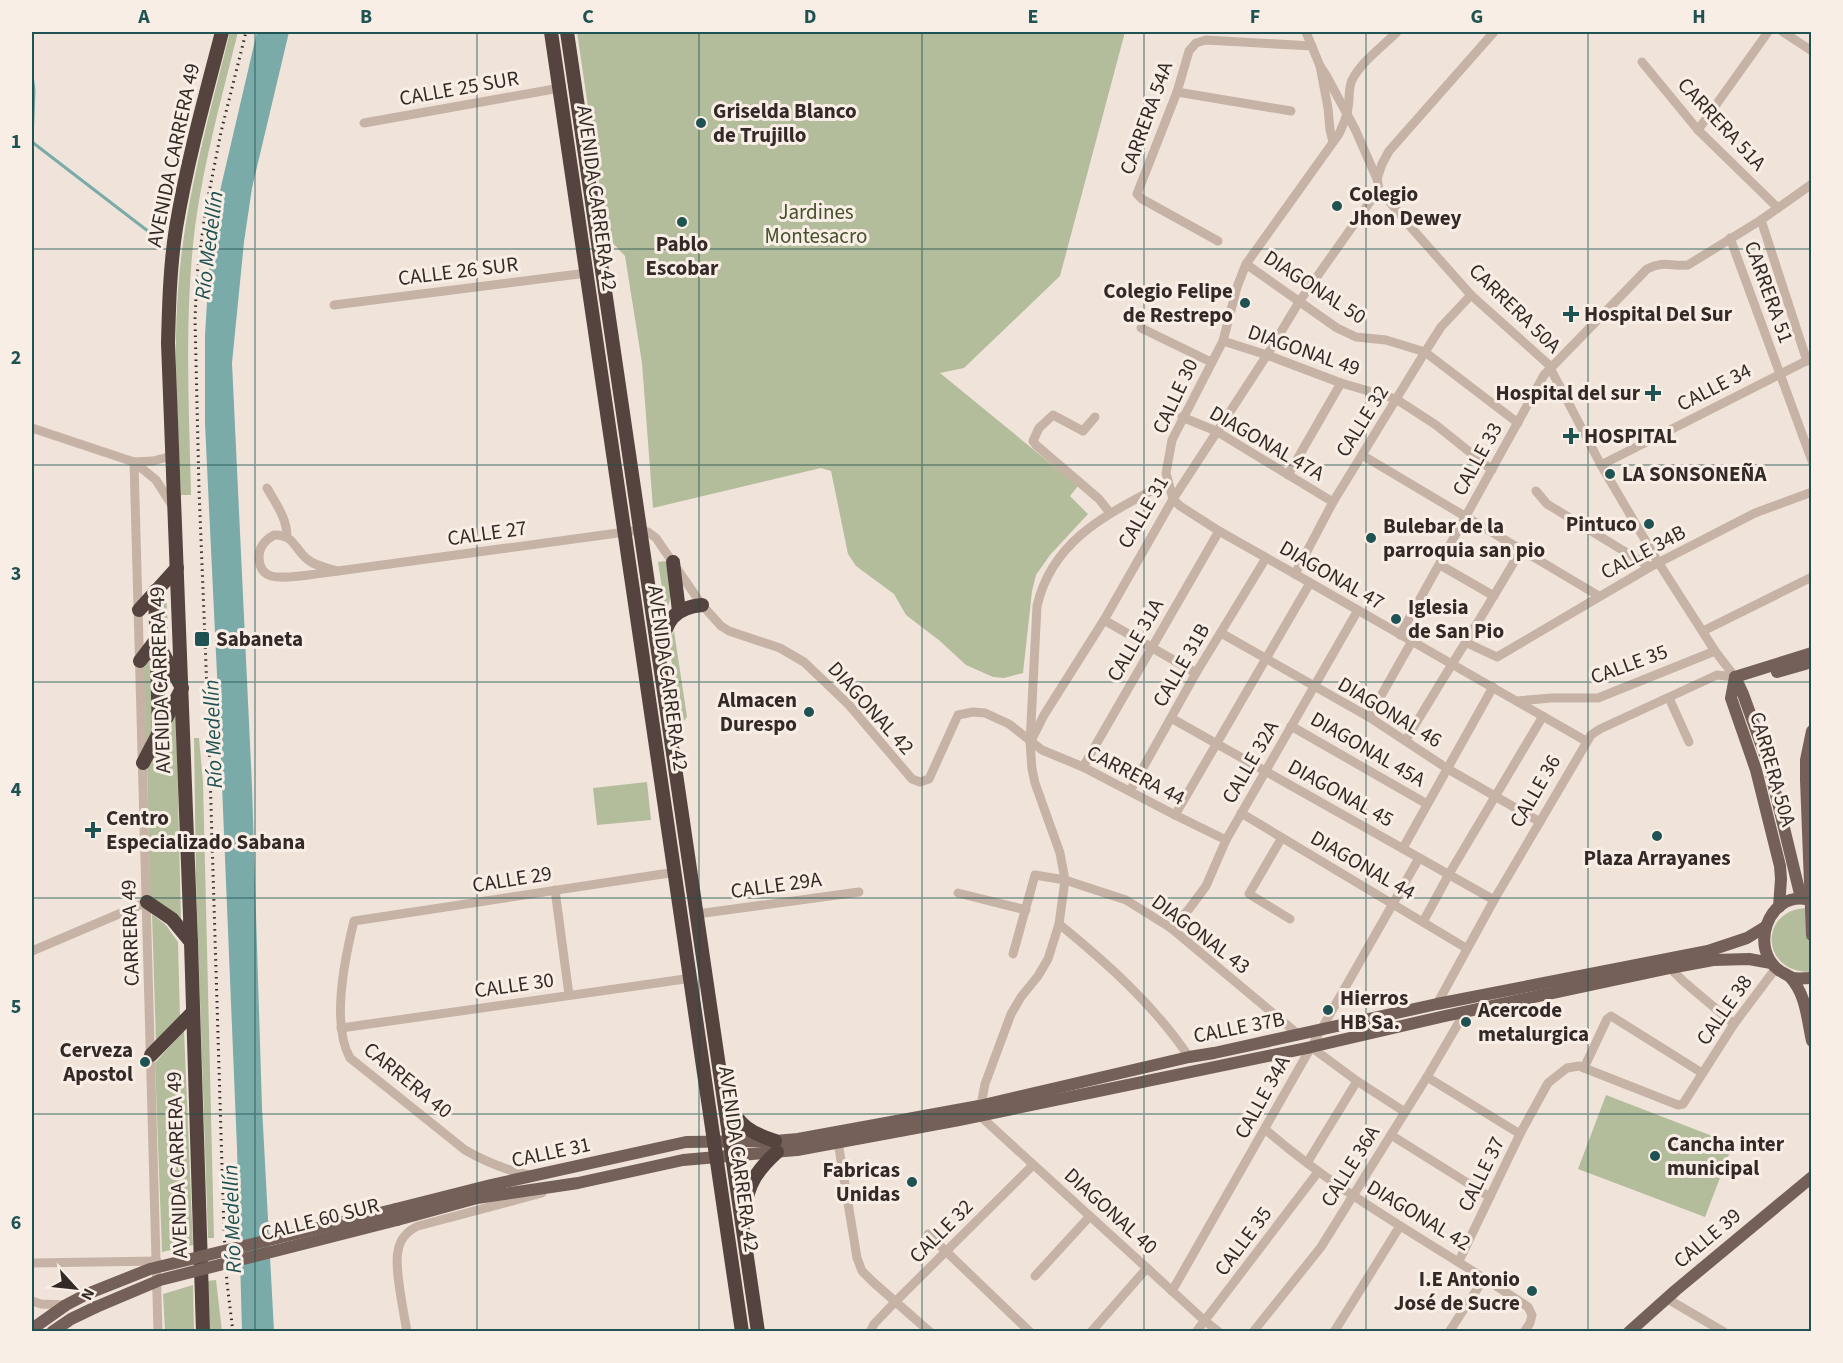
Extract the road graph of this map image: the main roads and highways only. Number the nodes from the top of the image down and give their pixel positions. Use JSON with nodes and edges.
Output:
{"nodes":[{"id":1,"x":222,"y":32,"type":"edge"},
{"id":2,"x":551,"y":32,"type":"edge"},
{"id":3,"x":567,"y":32,"type":"edge"},
{"id":4,"x":582,"y":127,"type":"junction"},
{"id":5,"x":573,"y":178,"type":"junction"},
{"id":6,"x":673,"y":562,"type":"road end"},
{"id":7,"x":177,"y":568,"type":"junction"},
{"id":8,"x":155,"y":591,"type":"junction"},
{"id":9,"x":702,"y":605,"type":"road end"},
{"id":10,"x":139,"y":609,"type":"road end"},
{"id":11,"x":679,"y":611,"type":"junction"},
{"id":12,"x":156,"y":640,"type":"junction"},
{"id":13,"x":658,"y":652,"type":"junction"},
{"id":14,"x":1812,"y":653,"type":"edge"},
{"id":15,"x":1812,"y":660,"type":"edge"},
{"id":16,"x":140,"y":662,"type":"road end"},
{"id":17,"x":1735,"y":677,"type":"junction"},
{"id":18,"x":182,"y":688,"type":"junction"},
{"id":19,"x":1812,"y":731,"type":"edge"},
{"id":20,"x":159,"y":733,"type":"junction"},
{"id":21,"x":143,"y":764,"type":"road end"},
{"id":22,"x":1806,"y":899,"type":"edge"},
{"id":23,"x":147,"y":902,"type":"road end"},
{"id":24,"x":1779,"y":907,"type":"junction"},
{"id":25,"x":681,"y":910,"type":"junction"},
{"id":26,"x":1765,"y":927,"type":"junction"},
{"id":27,"x":1812,"y":935,"type":"edge"},
{"id":28,"x":191,"y":942,"type":"junction"},
{"id":29,"x":704,"y":965,"type":"junction"},
{"id":30,"x":1774,"y":965,"type":"junction"},
{"id":31,"x":1790,"y":977,"type":"junction"},
{"id":32,"x":1812,"y":978,"type":"edge"},
{"id":33,"x":193,"y":1012,"type":"junction"},
{"id":34,"x":1812,"y":1041,"type":"edge"},
{"id":35,"x":151,"y":1055,"type":"road end"},
{"id":36,"x":723,"y":1095,"type":"junction"},
{"id":37,"x":979,"y":1110,"type":"junction"},
{"id":38,"x":715,"y":1141,"type":"junction"},
{"id":39,"x":776,"y":1146,"type":"junction"},
{"id":40,"x":731,"y":1148,"type":"junction"},
{"id":41,"x":717,"y":1156,"type":"junction"},
{"id":42,"x":1812,"y":1177,"type":"edge"},
{"id":43,"x":397,"y":1214,"type":"junction"},
{"id":44,"x":743,"y":1231,"type":"junction"},
{"id":45,"x":32,"y":1329,"type":"edge"},
{"id":46,"x":741,"y":1331,"type":"edge"},
{"id":47,"x":52,"y":1332,"type":"edge"},
{"id":48,"x":203,"y":1332,"type":"edge"},
{"id":49,"x":758,"y":1332,"type":"edge"},
{"id":50,"x":1629,"y":1332,"type":"edge"}],
"edges":[{"from":1,"to":7,"type":"highway","name":"AVENIDA CARRERA 49"},
{"from":2,"to":5,"type":"highway","name":"AVENIDA CARRERA 42"},
{"from":3,"to":4,"type":"highway","name":"AVENIDA CARRERA 42"},
{"from":4,"to":5,"type":"highway"},
{"from":4,"to":13,"type":"highway","name":"AVENIDA CARRERA 42"},
{"from":5,"to":25,"type":"highway","name":"AVENIDA CARRERA 42"},
{"from":6,"to":11,"type":"highway"},
{"from":7,"to":8,"type":"highway"},
{"from":7,"to":18,"type":"highway","name":"AVENIDA CARRERA 49"},
{"from":8,"to":10,"type":"highway"},
{"from":8,"to":12,"type":"highway"},
{"from":9,"to":11,"type":"highway"},
{"from":11,"to":13,"type":"highway"},
{"from":12,"to":16,"type":"highway"},
{"from":12,"to":18,"type":"highway"},
{"from":12,"to":20,"type":"highway"},
{"from":13,"to":29,"type":"highway","name":"AVENIDA CARRERA 42"},
{"from":14,"to":17,"type":"main road","name":"CALLE 36"},
{"from":15,"to":17,"type":"main road","name":"CALLE 36"},
{"from":17,"to":22,"type":"main road","name":"CARRERA 50A"},
{"from":17,"to":24,"type":"main road","name":"CARRERA 50A"},
{"from":18,"to":20,"type":"highway"},
{"from":18,"to":28,"type":"highway","name":"AVENIDA CARRERA 49"},
{"from":19,"to":27,"type":"main road","bridge":true},
{"from":20,"to":21,"type":"highway"},
{"from":22,"to":24,"type":"main road"},
{"from":23,"to":28,"type":"highway"},
{"from":24,"to":26,"type":"main road"},
{"from":25,"to":29,"type":"highway"},
{"from":25,"to":38,"type":"highway","name":"AVENIDA CARRERA 42"},
{"from":26,"to":30,"type":"main road"},
{"from":26,"to":37,"type":"main road","name":"CALLE 37B"},
{"from":28,"to":33,"type":"highway","name":"AVENIDA CARRERA 49"},
{"from":29,"to":36,"type":"highway","name":"AVENIDA CARRERA 42"},
{"from":30,"to":31,"type":"main road"},
{"from":30,"to":37,"type":"main road","name":"CALLE 37B"},
{"from":31,"to":32,"type":"main road"},
{"from":31,"to":34,"type":"main road"},
{"from":33,"to":35,"type":"highway"},
{"from":33,"to":48,"type":"highway","name":"AVENIDA CARRERA 49"},
{"from":36,"to":39,"type":"highway"},
{"from":36,"to":40,"type":"highway","name":"AVENIDA CARRERA 42"},
{"from":37,"to":39,"type":"main road","name":"CALLE 37B"},
{"from":37,"to":39,"type":"main road","name":"CALLE 37B"},
{"from":38,"to":40,"type":"main road","name":"CALLE 37B"},
{"from":38,"to":41,"type":"highway","name":"AVENIDA CARRERA 42"},
{"from":38,"to":43,"type":"main road","name":"CALLE 31"},
{"from":39,"to":40,"type":"main road","name":"CALLE 37B"},
{"from":39,"to":44,"type":"highway"},
{"from":40,"to":41,"type":"main road","name":"CALLE 37B"},
{"from":40,"to":44,"type":"highway","name":"AVENIDA CARRERA 42"},
{"from":41,"to":43,"type":"main road","name":"CALLE 31"},
{"from":41,"to":46,"type":"highway","name":"AVENIDA CARRERA 42"},
{"from":42,"to":50,"type":"main road","name":"CALLE 39"},
{"from":43,"to":45,"type":"main road","name":"CALLE 60 SUR","bridge":true},
{"from":43,"to":47,"type":"main road","name":"CALLE 60 SUR","bridge":true},
{"from":44,"to":49,"type":"highway","name":"AVENIDA CARRERA 42"}]}
